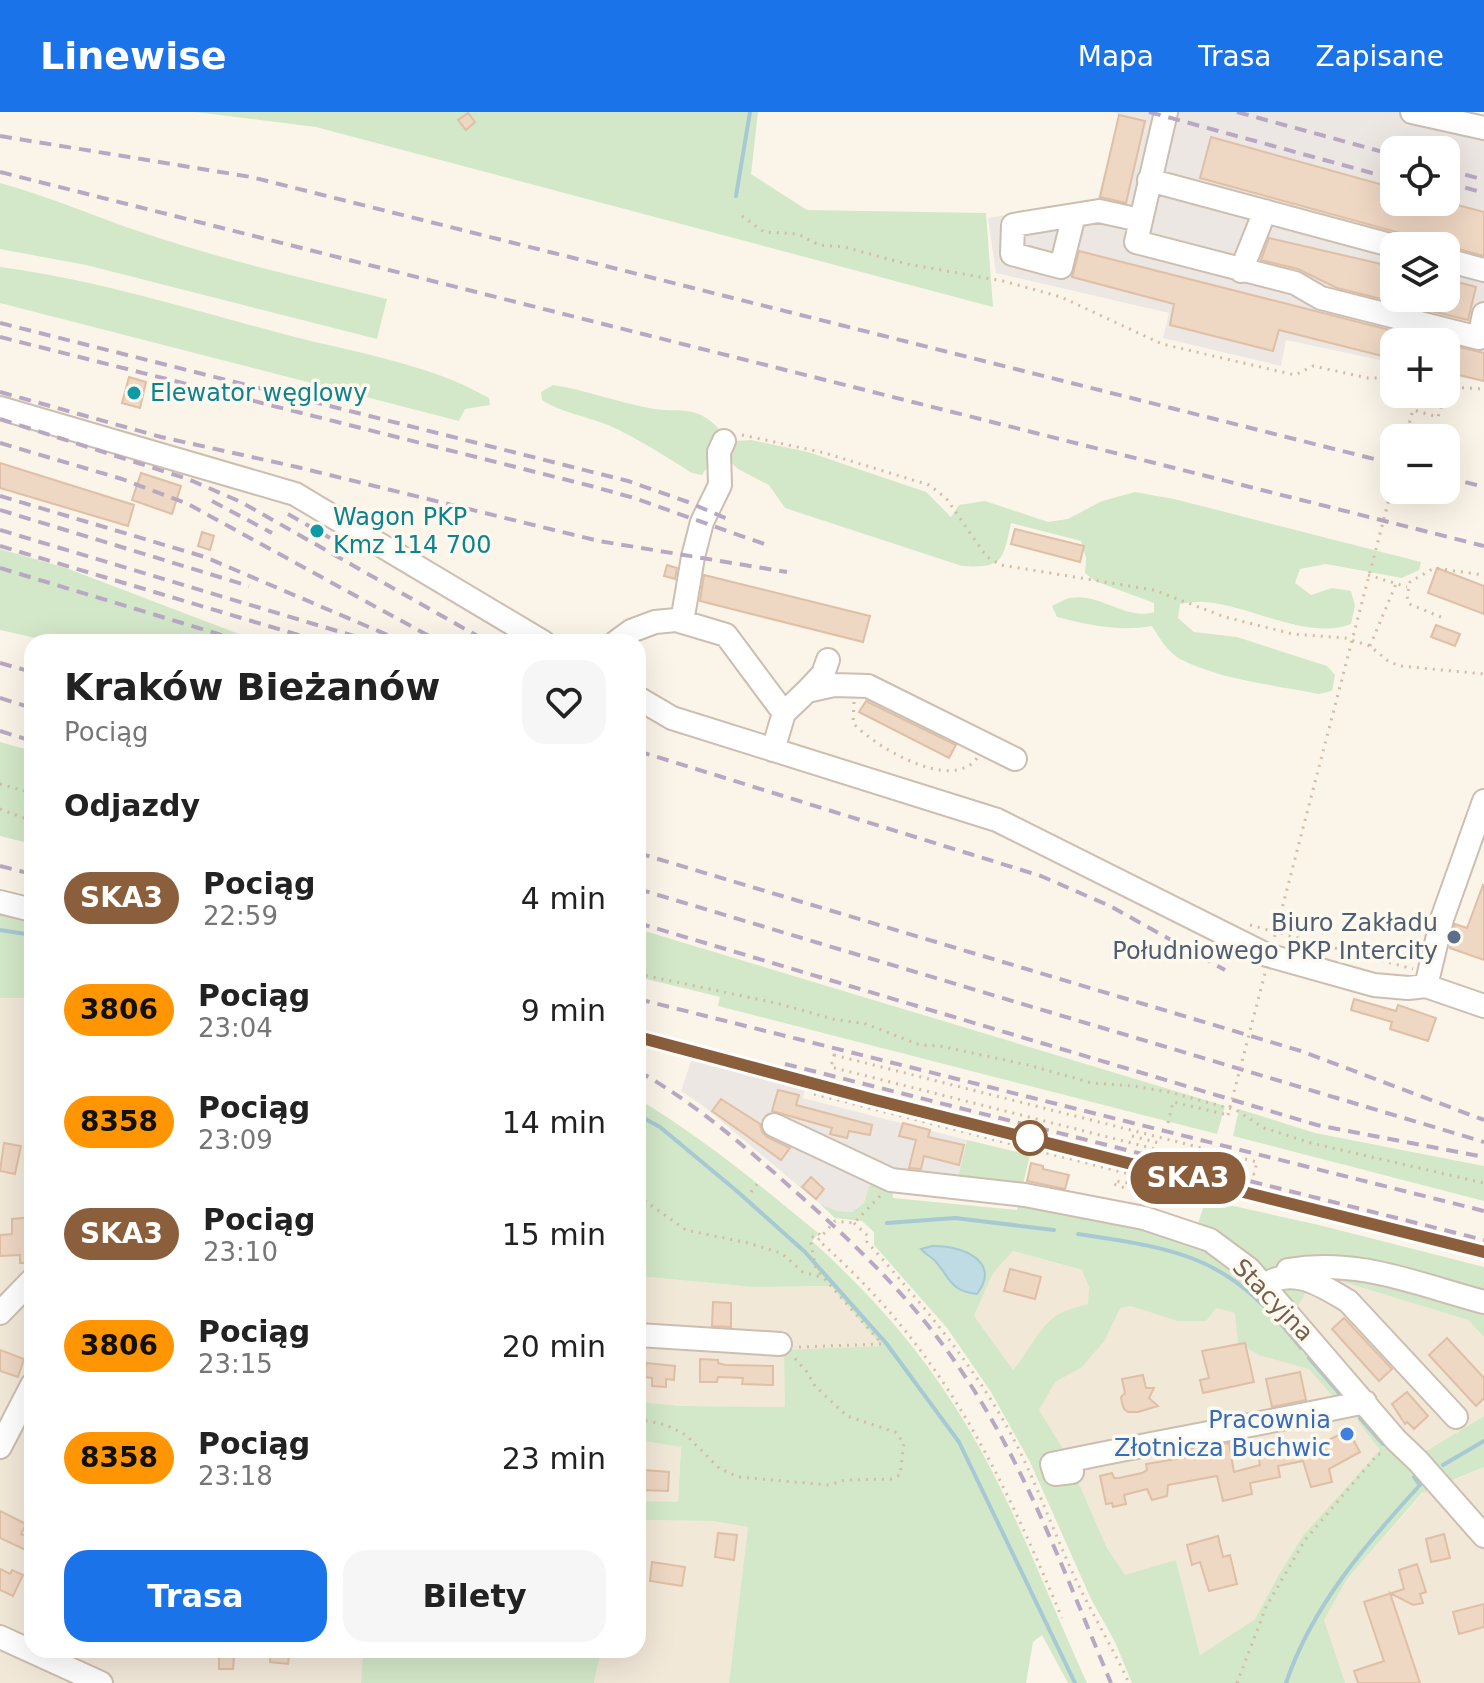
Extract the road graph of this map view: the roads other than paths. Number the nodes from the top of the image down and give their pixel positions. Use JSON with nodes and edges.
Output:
{"nodes":[{"id":1,"x":1166,"y":112,"type":"edge"},
{"id":2,"x":1412,"y":112,"type":"edge"},
{"id":3,"x":1484,"y":128,"type":"edge"},
{"id":4,"x":1149,"y":180,"type":"junction"},
{"id":5,"x":1265,"y":211,"type":"junction"},
{"id":6,"x":1074,"y":215,"type":"dead end"},
{"id":7,"x":1140,"y":220,"type":"junction"},
{"id":8,"x":1380,"y":242,"type":"edge"},
{"id":9,"x":1460,"y":264,"type":"edge"},
{"id":10,"x":1484,"y":270,"type":"edge"},
{"id":11,"x":1241,"y":271,"type":"junction"},
{"id":12,"x":1484,"y":314,"type":"edge"},
{"id":13,"x":0,"y":408,"type":"edge"},
{"id":14,"x":724,"y":441,"type":"road end"},
{"id":15,"x":682,"y":622,"type":"junction"},
{"id":16,"x":530,"y":634,"type":"edge"},
{"id":17,"x":627,"y":634,"type":"edge"},
{"id":18,"x":828,"y":660,"type":"dead end"},
{"id":19,"x":807,"y":691,"type":"junction"},
{"id":20,"x":646,"y":703,"type":"edge"},
{"id":21,"x":784,"y":713,"type":"junction"},
{"id":22,"x":773,"y":750,"type":"junction"},
{"id":23,"x":1015,"y":759,"type":"dead end"},
{"id":24,"x":1484,"y":801,"type":"edge"},
{"id":25,"x":0,"y":902,"type":"edge"},
{"id":26,"x":24,"y":908,"type":"edge"},
{"id":27,"x":1427,"y":979,"type":"junction"},
{"id":28,"x":1484,"y":1006,"type":"edge"},
{"id":29,"x":774,"y":1125,"type":"dead end"},
{"id":30,"x":1269,"y":1282,"type":"junction"},
{"id":31,"x":24,"y":1288,"type":"edge"},
{"id":32,"x":1450,"y":1293,"type":"junction"},
{"id":33,"x":1484,"y":1302,"type":"edge"},
{"id":34,"x":0,"y":1313,"type":"edge"},
{"id":35,"x":1484,"y":1320,"type":"edge"},
{"id":36,"x":646,"y":1336,"type":"edge"},
{"id":37,"x":780,"y":1344,"type":"dead end"},
{"id":38,"x":24,"y":1399,"type":"edge"},
{"id":39,"x":1365,"y":1402,"type":"junction"},
{"id":40,"x":1456,"y":1417,"type":"dead end"},
{"id":41,"x":2,"y":1438,"type":"edge"},
{"id":42,"x":1068,"y":1461,"type":"dead end"},
{"id":43,"x":1484,"y":1536,"type":"edge"},
{"id":44,"x":0,"y":1637,"type":"edge"},
{"id":45,"x":24,"y":1648,"type":"edge"},
{"id":46,"x":46,"y":1658,"type":"edge"},
{"id":47,"x":101,"y":1683,"type":"edge"}],
"edges":[{"from":1,"to":4,"type":"street"},
{"from":2,"to":3,"type":"street"},
{"from":4,"to":5,"type":"street"},
{"from":4,"to":7,"type":"street"},
{"from":5,"to":8,"type":"street"},
{"from":5,"to":11,"type":"street"},
{"from":6,"to":7,"type":"street"},
{"from":7,"to":11,"type":"street"},
{"from":9,"to":10,"type":"street"},
{"from":11,"to":12,"type":"street"},
{"from":13,"to":16,"type":"street"},
{"from":14,"to":15,"type":"street"},
{"from":15,"to":17,"type":"street"},
{"from":15,"to":21,"type":"street"},
{"from":18,"to":19,"type":"street"},
{"from":19,"to":21,"type":"street"},
{"from":19,"to":23,"type":"street"},
{"from":20,"to":22,"type":"street"},
{"from":21,"to":22,"type":"street"},
{"from":22,"to":27,"type":"street"},
{"from":24,"to":27,"type":"street"},
{"from":25,"to":26,"type":"street"},
{"from":27,"to":28,"type":"street"},
{"from":29,"to":30,"type":"street","name":"Stacyjna"},
{"from":30,"to":32,"type":"street"},
{"from":30,"to":39,"type":"street","name":"Stacyjna"},
{"from":30,"to":40,"type":"street"},
{"from":31,"to":34,"type":"street"},
{"from":32,"to":33,"type":"street"},
{"from":32,"to":35,"type":"street"},
{"from":36,"to":37,"type":"street"},
{"from":38,"to":41,"type":"street"},
{"from":39,"to":42,"type":"street"},
{"from":39,"to":43,"type":"street","name":"Stacyjna"},
{"from":44,"to":45,"type":"street"},
{"from":46,"to":47,"type":"street"}]}
